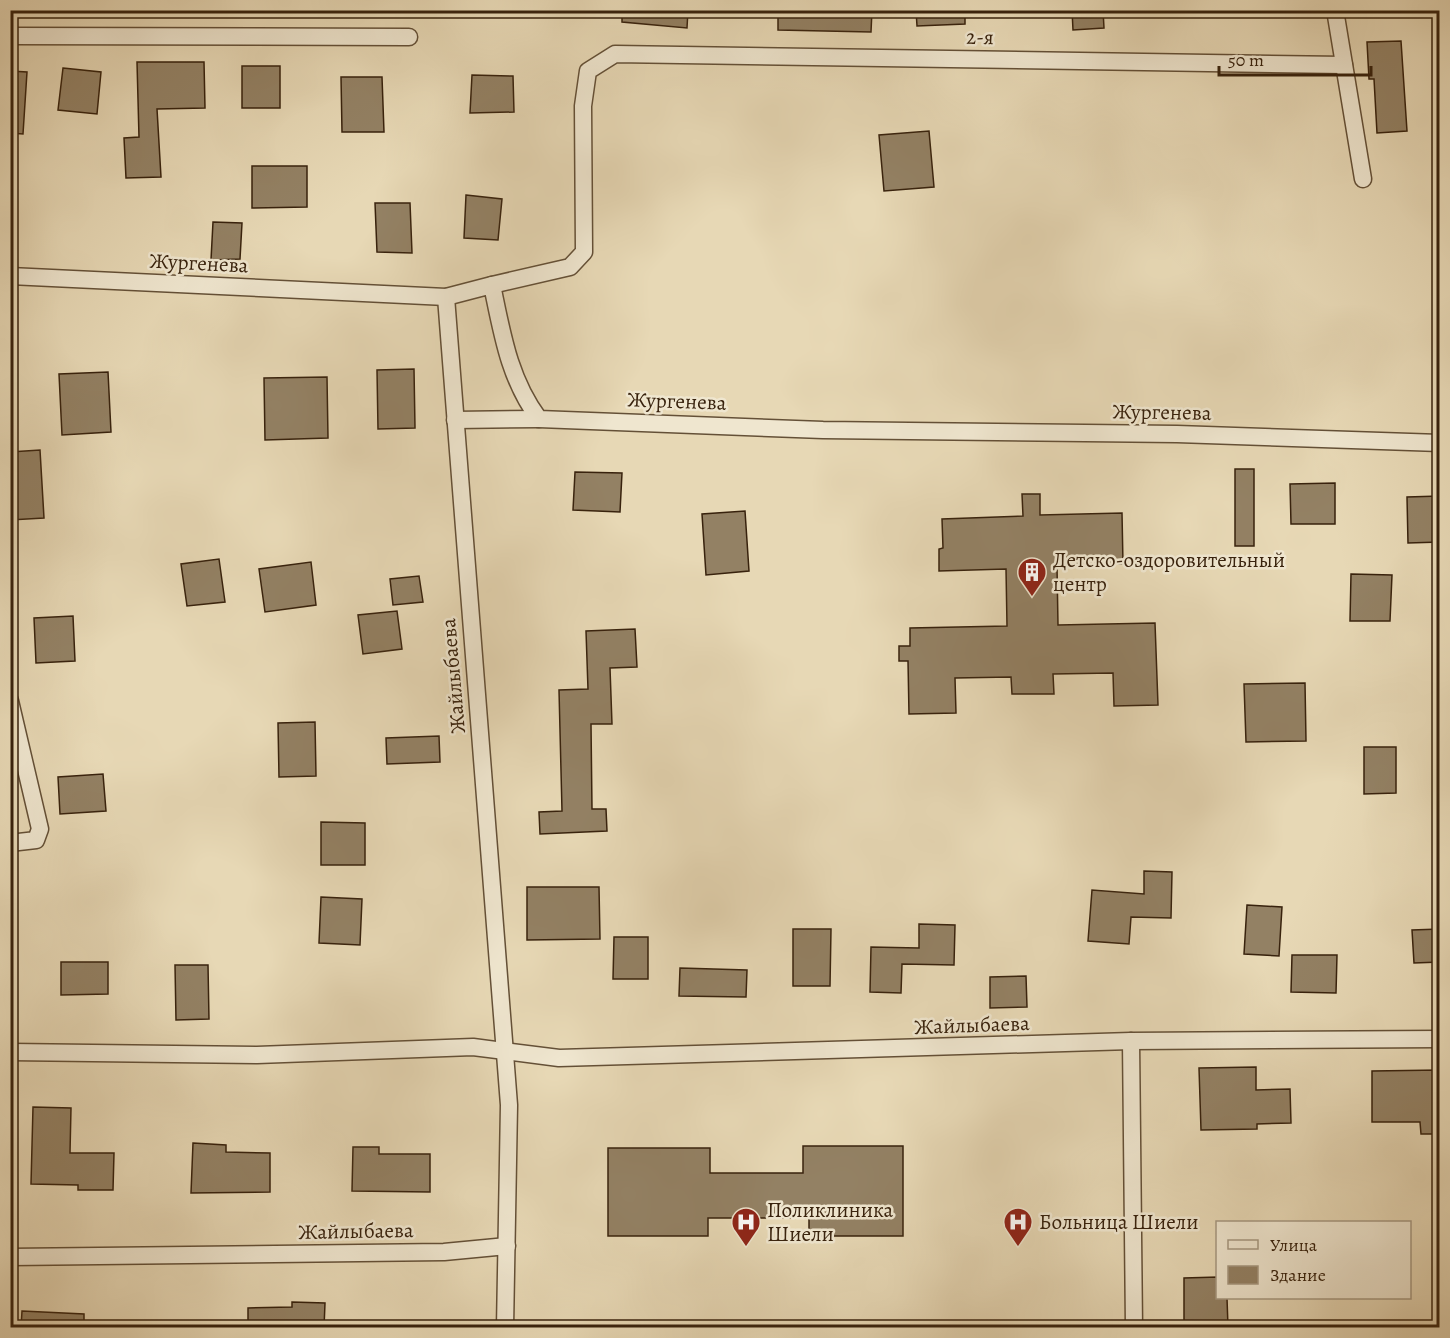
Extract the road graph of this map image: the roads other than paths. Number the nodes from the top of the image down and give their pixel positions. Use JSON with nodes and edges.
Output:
{"nodes":[{"id":1,"x":1335,"y":10,"type":"edge"},
{"id":2,"x":10,"y":36,"type":"edge"},
{"id":3,"x":409,"y":37,"type":"dead end"},
{"id":4,"x":615,"y":54,"type":"joint"},
{"id":5,"x":1344,"y":65,"type":"junction"},
{"id":6,"x":1363,"y":179,"type":"dead end"},
{"id":7,"x":10,"y":276,"type":"edge"},
{"id":8,"x":492,"y":285,"type":"junction"},
{"id":9,"x":446,"y":297,"type":"junction"},
{"id":10,"x":539,"y":419,"type":"junction"},
{"id":11,"x":455,"y":420,"type":"junction"},
{"id":12,"x":1440,"y":443,"type":"edge"},
{"id":13,"x":10,"y":701,"type":"edge"},
{"id":14,"x":10,"y":843,"type":"edge"},
{"id":15,"x":1440,"y":1039,"type":"edge"},
{"id":16,"x":1131,"y":1041,"type":"junction"},
{"id":17,"x":506,"y":1051,"type":"junction"},
{"id":18,"x":10,"y":1052,"type":"edge"},
{"id":19,"x":507,"y":1246,"type":"junction"},
{"id":20,"x":10,"y":1257,"type":"edge"},
{"id":21,"x":505,"y":1328,"type":"edge"},
{"id":22,"x":1134,"y":1328,"type":"edge"}],
"edges":[{"from":1,"to":5,"type":"street"},
{"from":2,"to":3,"type":"street"},
{"from":4,"to":5,"type":"street","name":"2-я"},
{"from":4,"to":8,"type":"street","name":"Жургенева"},
{"from":5,"to":6,"type":"street"},
{"from":7,"to":9,"type":"street","name":"Жургенева"},
{"from":8,"to":9,"type":"street","name":"Жургенева"},
{"from":8,"to":10,"type":"street"},
{"from":9,"to":11,"type":"street","name":"Жайлыбаева"},
{"from":10,"to":11,"type":"street","name":"Жургенева"},
{"from":10,"to":12,"type":"street","name":"Жургенева"},
{"from":11,"to":17,"type":"street","name":"Жайлыбаева"},
{"from":13,"to":14,"type":"street"},
{"from":15,"to":16,"type":"street","name":"Жайлыбаева"},
{"from":16,"to":17,"type":"street","name":"Жайлыбаева"},
{"from":16,"to":22,"type":"street"},
{"from":17,"to":18,"type":"street"},
{"from":17,"to":19,"type":"street","name":"Жайлыбаева"},
{"from":19,"to":20,"type":"street","name":"Жайлыбаева"},
{"from":19,"to":21,"type":"street"}]}
